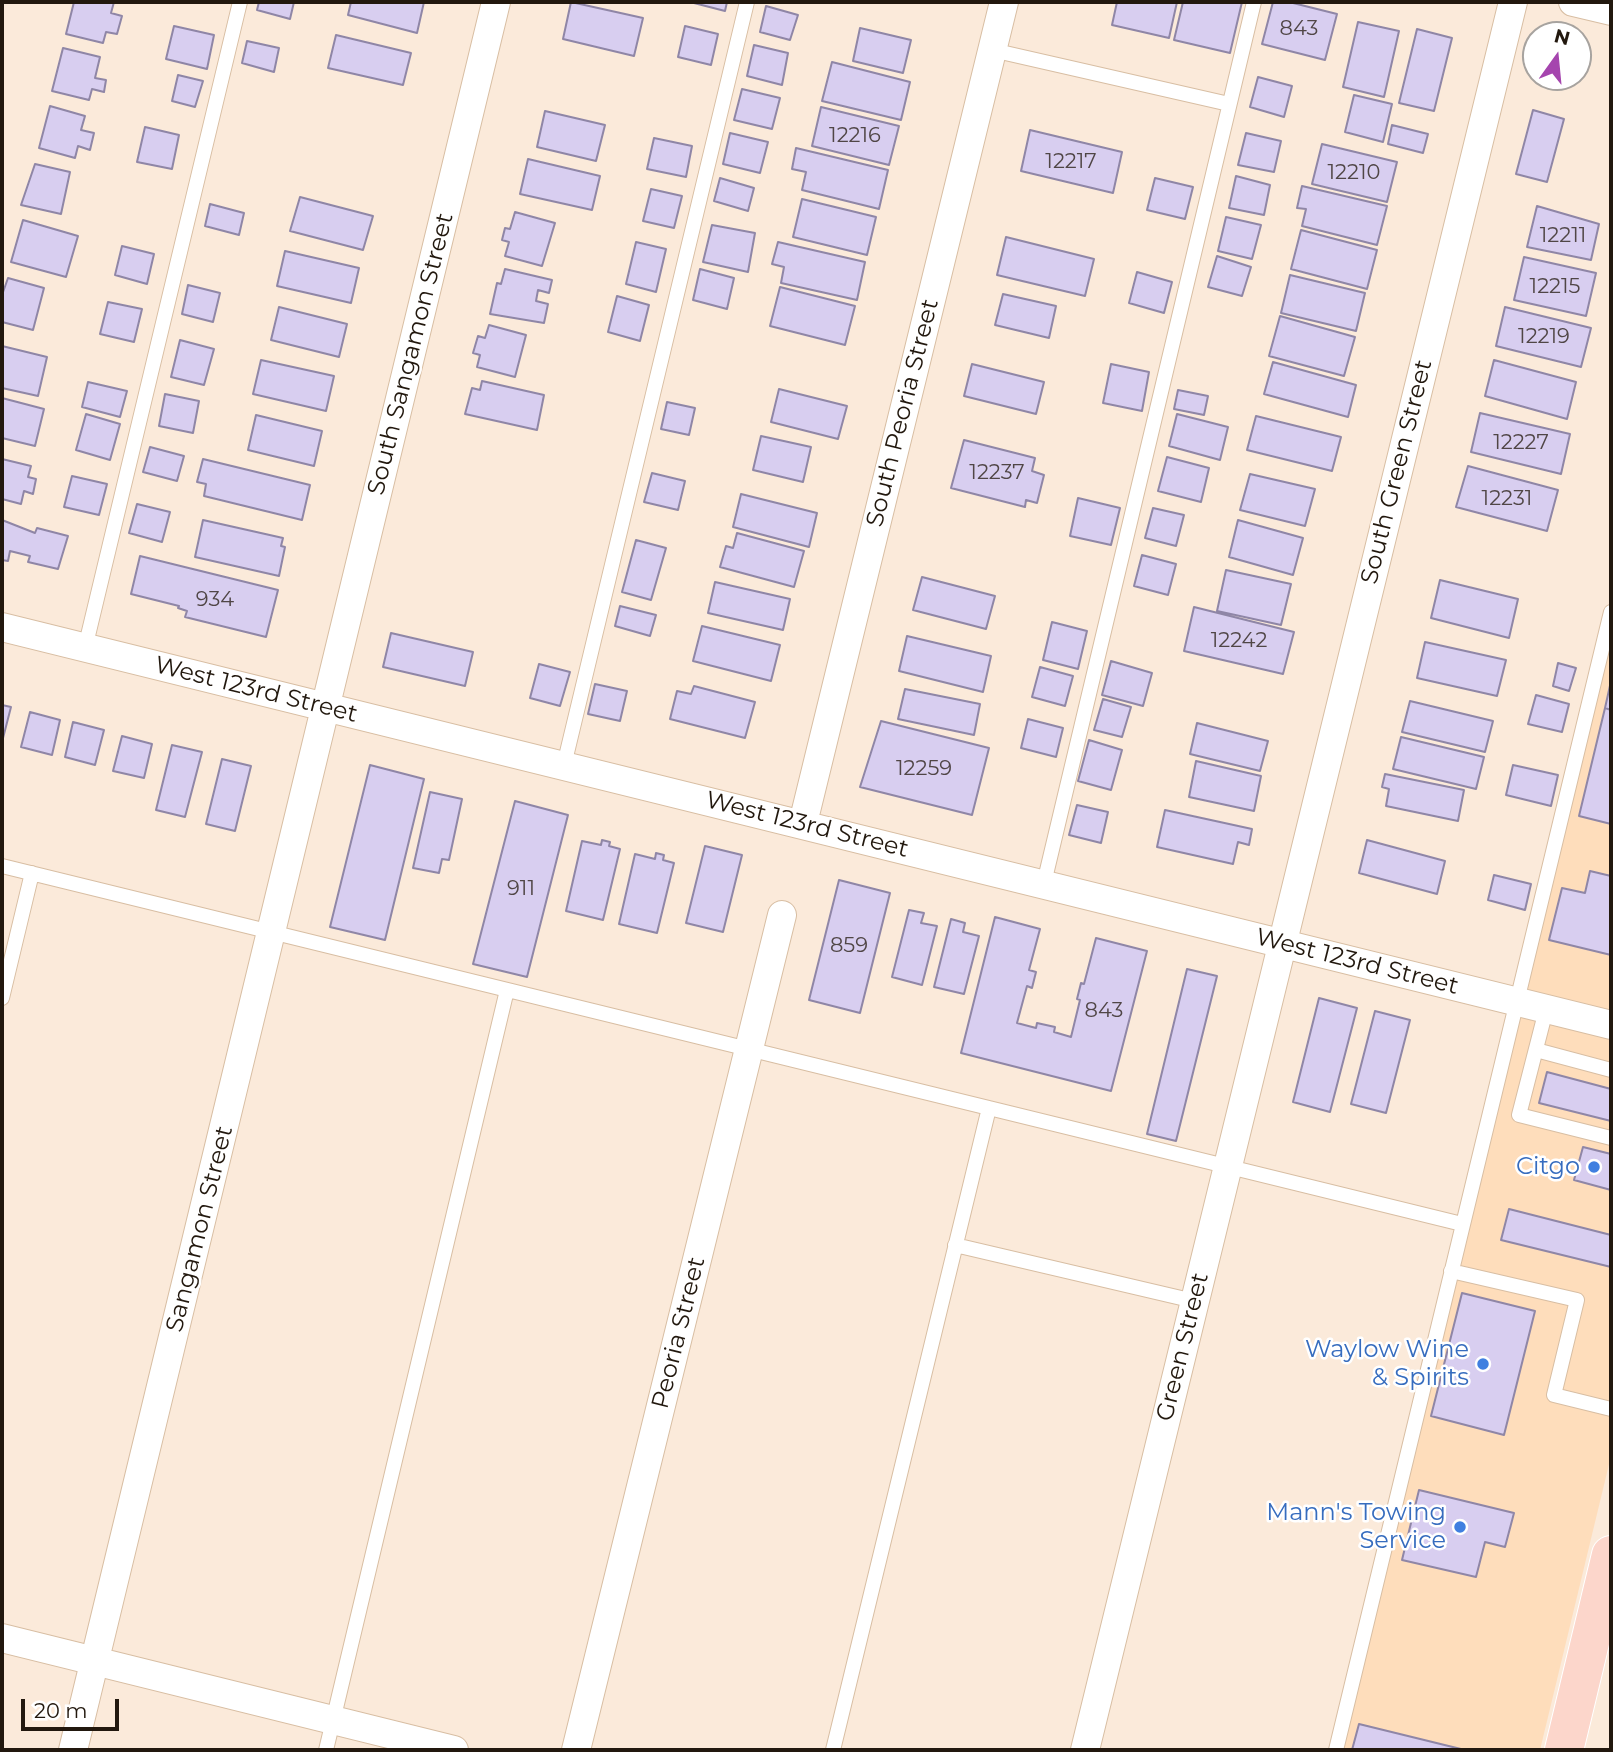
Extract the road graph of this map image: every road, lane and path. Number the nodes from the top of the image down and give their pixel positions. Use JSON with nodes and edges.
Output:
{"nodes":[{"id":1,"x":240,"y":2,"type":"edge"},
{"id":2,"x":496,"y":2,"type":"edge"},
{"id":3,"x":747,"y":2,"type":"edge"},
{"id":4,"x":1004,"y":2,"type":"edge"},
{"id":5,"x":1254,"y":2,"type":"edge"},
{"id":6,"x":1513,"y":2,"type":"edge"},
{"id":7,"x":1573,"y":2,"type":"edge"},
{"id":8,"x":1611,"y":11,"type":"edge"},
{"id":9,"x":992,"y":50,"type":"junction"},
{"id":10,"x":1229,"y":104,"type":"junction"},
{"id":11,"x":1611,"y":612,"type":"edge"},
{"id":12,"x":2,"y":627,"type":"edge"},
{"id":13,"x":85,"y":648,"type":"junction"},
{"id":14,"x":326,"y":707,"type":"junction"},
{"id":15,"x":564,"y":765,"type":"junction"},
{"id":16,"x":803,"y":823,"type":"junction"},
{"id":17,"x":2,"y":866,"type":"edge"},
{"id":18,"x":32,"y":873,"type":"junction"},
{"id":19,"x":1044,"y":883,"type":"junction"},
{"id":20,"x":782,"y":915,"type":"dead end"},
{"id":21,"x":271,"y":932,"type":"junction"},
{"id":22,"x":1281,"y":943,"type":"junction"},
{"id":23,"x":507,"y":990,"type":"junction"},
{"id":24,"x":2,"y":998,"type":"edge"},
{"id":25,"x":1516,"y":1003,"type":"junction"},
{"id":26,"x":1546,"y":1010,"type":"junction"},
{"id":27,"x":1611,"y":1025,"type":"edge"},
{"id":28,"x":749,"y":1049,"type":"junction"},
{"id":29,"x":1536,"y":1050,"type":"junction"},
{"id":30,"x":1611,"y":1070,"type":"edge"},
{"id":31,"x":989,"y":1108,"type":"junction"},
{"id":32,"x":1611,"y":1138,"type":"edge"},
{"id":33,"x":1227,"y":1167,"type":"junction"},
{"id":34,"x":1462,"y":1224,"type":"junction"},
{"id":35,"x":955,"y":1245,"type":"junction"},
{"id":36,"x":1451,"y":1271,"type":"junction"},
{"id":37,"x":1194,"y":1301,"type":"junction"},
{"id":38,"x":1611,"y":1409,"type":"edge"},
{"id":39,"x":1611,"y":1555,"type":"edge"},
{"id":40,"x":2,"y":1638,"type":"edge"},
{"id":41,"x":95,"y":1661,"type":"junction"},
{"id":42,"x":334,"y":1720,"type":"junction"},
{"id":43,"x":73,"y":1750,"type":"edge"},
{"id":44,"x":326,"y":1750,"type":"edge"},
{"id":45,"x":454,"y":1750,"type":"edge"},
{"id":46,"x":576,"y":1750,"type":"edge"},
{"id":47,"x":833,"y":1750,"type":"edge"},
{"id":48,"x":1085,"y":1750,"type":"edge"},
{"id":49,"x":1336,"y":1750,"type":"edge"},
{"id":50,"x":1564,"y":1750,"type":"edge"}],
"edges":[{"from":1,"to":13,"type":"lane"},
{"from":2,"to":14,"type":"street","name":"South Sangamon Street"},
{"from":3,"to":15,"type":"lane"},
{"from":4,"to":9,"type":"street","name":"South Peoria Street"},
{"from":5,"to":10,"type":"lane"},
{"from":6,"to":22,"type":"street","name":"South Green Street"},
{"from":7,"to":8,"type":"street"},
{"from":9,"to":10,"type":"lane"},
{"from":9,"to":16,"type":"street","name":"South Peoria Street"},
{"from":10,"to":19,"type":"lane"},
{"from":11,"to":25,"type":"lane"},
{"from":12,"to":13,"type":"street","name":"West 123rd Street"},
{"from":13,"to":14,"type":"street","name":"West 123rd Street"},
{"from":14,"to":15,"type":"street","name":"West 123rd Street"},
{"from":14,"to":21,"type":"street","name":"Sangamon Street"},
{"from":15,"to":16,"type":"street","name":"West 123rd Street"},
{"from":16,"to":19,"type":"street","name":"West 123rd Street"},
{"from":17,"to":18,"type":"lane"},
{"from":18,"to":21,"type":"lane"},
{"from":18,"to":24,"type":"lane"},
{"from":19,"to":22,"type":"street","name":"West 123rd Street"},
{"from":20,"to":28,"type":"street","name":"Peoria Street"},
{"from":21,"to":23,"type":"lane"},
{"from":21,"to":41,"type":"street","name":"Sangamon Street"},
{"from":22,"to":25,"type":"street","name":"West 123rd Street"},
{"from":22,"to":33,"type":"street","name":"Green Street"},
{"from":23,"to":28,"type":"lane"},
{"from":23,"to":42,"type":"lane"},
{"from":25,"to":26,"type":"street","name":"West 123rd Street"},
{"from":25,"to":34,"type":"lane"},
{"from":26,"to":27,"type":"street","name":"West 123rd Street"},
{"from":26,"to":29,"type":"lane"},
{"from":28,"to":31,"type":"lane"},
{"from":28,"to":46,"type":"street","name":"Peoria Street"},
{"from":29,"to":30,"type":"lane"},
{"from":29,"to":32,"type":"lane"},
{"from":31,"to":33,"type":"lane"},
{"from":31,"to":35,"type":"lane"},
{"from":33,"to":34,"type":"lane"},
{"from":33,"to":37,"type":"street","name":"Green Street"},
{"from":34,"to":36,"type":"lane"},
{"from":35,"to":37,"type":"lane"},
{"from":35,"to":47,"type":"lane"},
{"from":36,"to":38,"type":"lane"},
{"from":36,"to":49,"type":"lane"},
{"from":37,"to":48,"type":"street","name":"Green Street"},
{"from":39,"to":50,"type":"main road"},
{"from":40,"to":41,"type":"street"},
{"from":41,"to":42,"type":"street"},
{"from":41,"to":43,"type":"street","name":"Sangamon Street"},
{"from":42,"to":44,"type":"lane"},
{"from":42,"to":45,"type":"street"}]}
